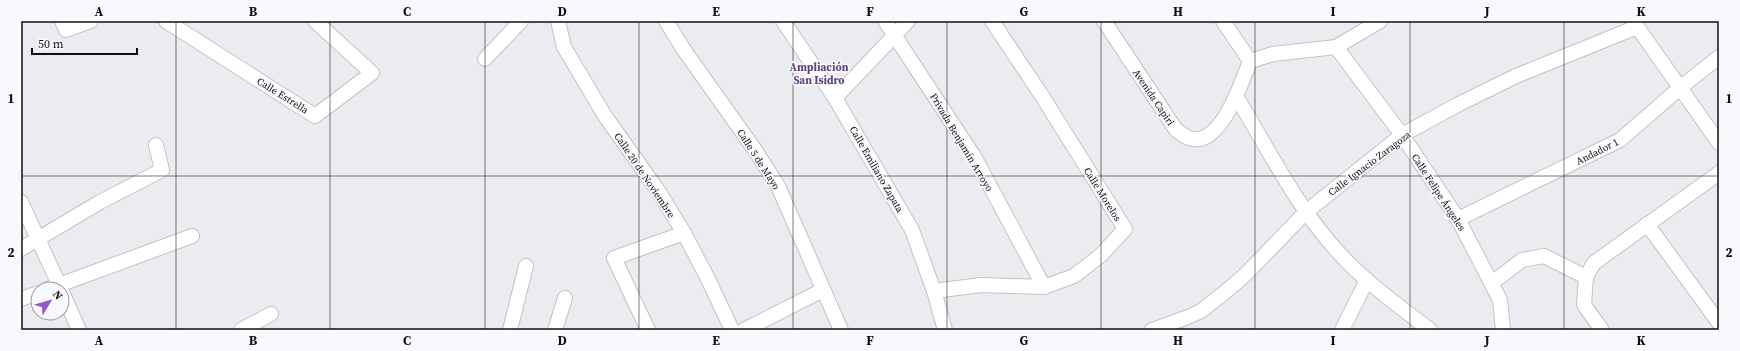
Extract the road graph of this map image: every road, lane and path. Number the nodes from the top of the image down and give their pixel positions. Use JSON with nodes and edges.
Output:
{"nodes":[{"id":1,"x":62,"y":21,"type":"edge"},
{"id":2,"x":91,"y":21,"type":"edge"},
{"id":3,"x":166,"y":21,"type":"edge"},
{"id":4,"x":315,"y":21,"type":"edge"},
{"id":5,"x":521,"y":21,"type":"edge"},
{"id":6,"x":558,"y":21,"type":"edge"},
{"id":7,"x":666,"y":21,"type":"edge"},
{"id":8,"x":783,"y":21,"type":"edge"},
{"id":9,"x":885,"y":21,"type":"edge"},
{"id":10,"x":908,"y":21,"type":"edge"},
{"id":11,"x":992,"y":21,"type":"edge"},
{"id":12,"x":1104,"y":21,"type":"edge"},
{"id":13,"x":1223,"y":21,"type":"edge"},
{"id":14,"x":1380,"y":21,"type":"edge"},
{"id":15,"x":1635,"y":24,"type":"edge"},
{"id":16,"x":894,"y":35,"type":"junction"},
{"id":17,"x":1336,"y":47,"type":"junction"},
{"id":18,"x":1719,"y":57,"type":"edge"},
{"id":19,"x":484,"y":59,"type":"dead end"},
{"id":20,"x":1250,"y":61,"type":"junction"},
{"id":21,"x":1681,"y":87,"type":"junction"},
{"id":22,"x":835,"y":98,"type":"junction"},
{"id":23,"x":1237,"y":98,"type":"junction"},
{"id":24,"x":1402,"y":135,"type":"junction"},
{"id":25,"x":1719,"y":144,"type":"edge"},
{"id":26,"x":156,"y":145,"type":"dead end"},
{"id":27,"x":1719,"y":173,"type":"edge"},
{"id":28,"x":21,"y":202,"type":"edge"},
{"id":29,"x":1306,"y":212,"type":"junction"},
{"id":30,"x":1458,"y":219,"type":"junction"},
{"id":31,"x":1647,"y":224,"type":"junction"},
{"id":32,"x":684,"y":233,"type":"junction"},
{"id":33,"x":192,"y":236,"type":"dead end"},
{"id":34,"x":38,"y":239,"type":"junction"},
{"id":35,"x":21,"y":249,"type":"edge"},
{"id":36,"x":526,"y":266,"type":"dead end"},
{"id":37,"x":1586,"y":277,"type":"junction"},
{"id":38,"x":1367,"y":280,"type":"junction"},
{"id":39,"x":54,"y":281,"type":"edge"},
{"id":40,"x":1492,"y":283,"type":"junction"},
{"id":41,"x":70,"y":284,"type":"edge"},
{"id":42,"x":1044,"y":287,"type":"junction"},
{"id":43,"x":822,"y":290,"type":"junction"},
{"id":44,"x":934,"y":291,"type":"junction"},
{"id":45,"x":565,"y":298,"type":"dead end"},
{"id":46,"x":70,"y":313,"type":"edge"},
{"id":47,"x":271,"y":314,"type":"dead end"},
{"id":48,"x":1719,"y":323,"type":"edge"},
{"id":49,"x":79,"y":330,"type":"edge"},
{"id":50,"x":241,"y":330,"type":"edge"},
{"id":51,"x":510,"y":330,"type":"edge"},
{"id":52,"x":555,"y":330,"type":"edge"},
{"id":53,"x":648,"y":330,"type":"edge"},
{"id":54,"x":732,"y":330,"type":"edge"},
{"id":55,"x":744,"y":330,"type":"edge"},
{"id":56,"x":841,"y":330,"type":"edge"},
{"id":57,"x":945,"y":330,"type":"edge"},
{"id":58,"x":1152,"y":330,"type":"edge"},
{"id":59,"x":1342,"y":330,"type":"edge"},
{"id":60,"x":1430,"y":330,"type":"edge"},
{"id":61,"x":1503,"y":330,"type":"edge"},
{"id":62,"x":1602,"y":330,"type":"edge"}],
"edges":[{"from":1,"to":2,"type":"street"},
{"from":3,"to":4,"type":"street","name":"Calle Estrella"},
{"from":5,"to":19,"type":"street"},
{"from":6,"to":32,"type":"street","name":"Calle 20 de Noviembre"},
{"from":7,"to":43,"type":"street","name":"Calle 5 de Mayo"},
{"from":8,"to":22,"type":"street","name":"Calle Emiliano Zapata"},
{"from":9,"to":16,"type":"street","name":"Privada Benjamín Arroyo"},
{"from":10,"to":16,"type":"street"},
{"from":11,"to":42,"type":"street","name":"Calle Morelos"},
{"from":12,"to":23,"type":"street","name":"Avenida Capiri"},
{"from":13,"to":20,"type":"street"},
{"from":14,"to":17,"type":"street"},
{"from":15,"to":21,"type":"street"},
{"from":15,"to":24,"type":"street","name":"Calle Ignacio Zaragoza"},
{"from":16,"to":22,"type":"street"},
{"from":16,"to":42,"type":"street","name":"Privada Benjamín Arroyo"},
{"from":17,"to":20,"type":"street"},
{"from":17,"to":24,"type":"street","name":"Calle Felipe Ángeles"},
{"from":18,"to":21,"type":"street","name":"Andador 1"},
{"from":20,"to":23,"type":"street","name":"Avenida Capiri"},
{"from":21,"to":25,"type":"street"},
{"from":21,"to":30,"type":"street","name":"Andador 1"},
{"from":22,"to":44,"type":"street","name":"Calle Emiliano Zapata"},
{"from":23,"to":29,"type":"street"},
{"from":24,"to":29,"type":"street","name":"Calle Ignacio Zaragoza"},
{"from":24,"to":30,"type":"street","name":"Calle Felipe Ángeles"},
{"from":26,"to":34,"type":"street"},
{"from":27,"to":31,"type":"street"},
{"from":28,"to":34,"type":"street"},
{"from":29,"to":38,"type":"street"},
{"from":29,"to":58,"type":"street","name":"Calle Ignacio Zaragoza"},
{"from":30,"to":40,"type":"street","name":"Calle Felipe Ángeles"},
{"from":31,"to":37,"type":"street"},
{"from":31,"to":48,"type":"street"},
{"from":32,"to":53,"type":"street"},
{"from":32,"to":54,"type":"street","name":"Calle 20 de Noviembre"},
{"from":33,"to":41,"type":"street"},
{"from":34,"to":35,"type":"street"},
{"from":34,"to":39,"type":"street"},
{"from":36,"to":51,"type":"street"},
{"from":37,"to":40,"type":"street"},
{"from":37,"to":62,"type":"street"},
{"from":38,"to":59,"type":"street"},
{"from":38,"to":60,"type":"street"},
{"from":40,"to":61,"type":"street","name":"Calle Felipe Ángeles"},
{"from":42,"to":44,"type":"street","name":"Calle Morelos"},
{"from":43,"to":55,"type":"street"},
{"from":43,"to":56,"type":"street","name":"Calle 5 de Mayo"},
{"from":44,"to":57,"type":"street","name":"Calle Emiliano Zapata"},
{"from":45,"to":52,"type":"street"},
{"from":46,"to":49,"type":"street"},
{"from":47,"to":50,"type":"street"}]}
